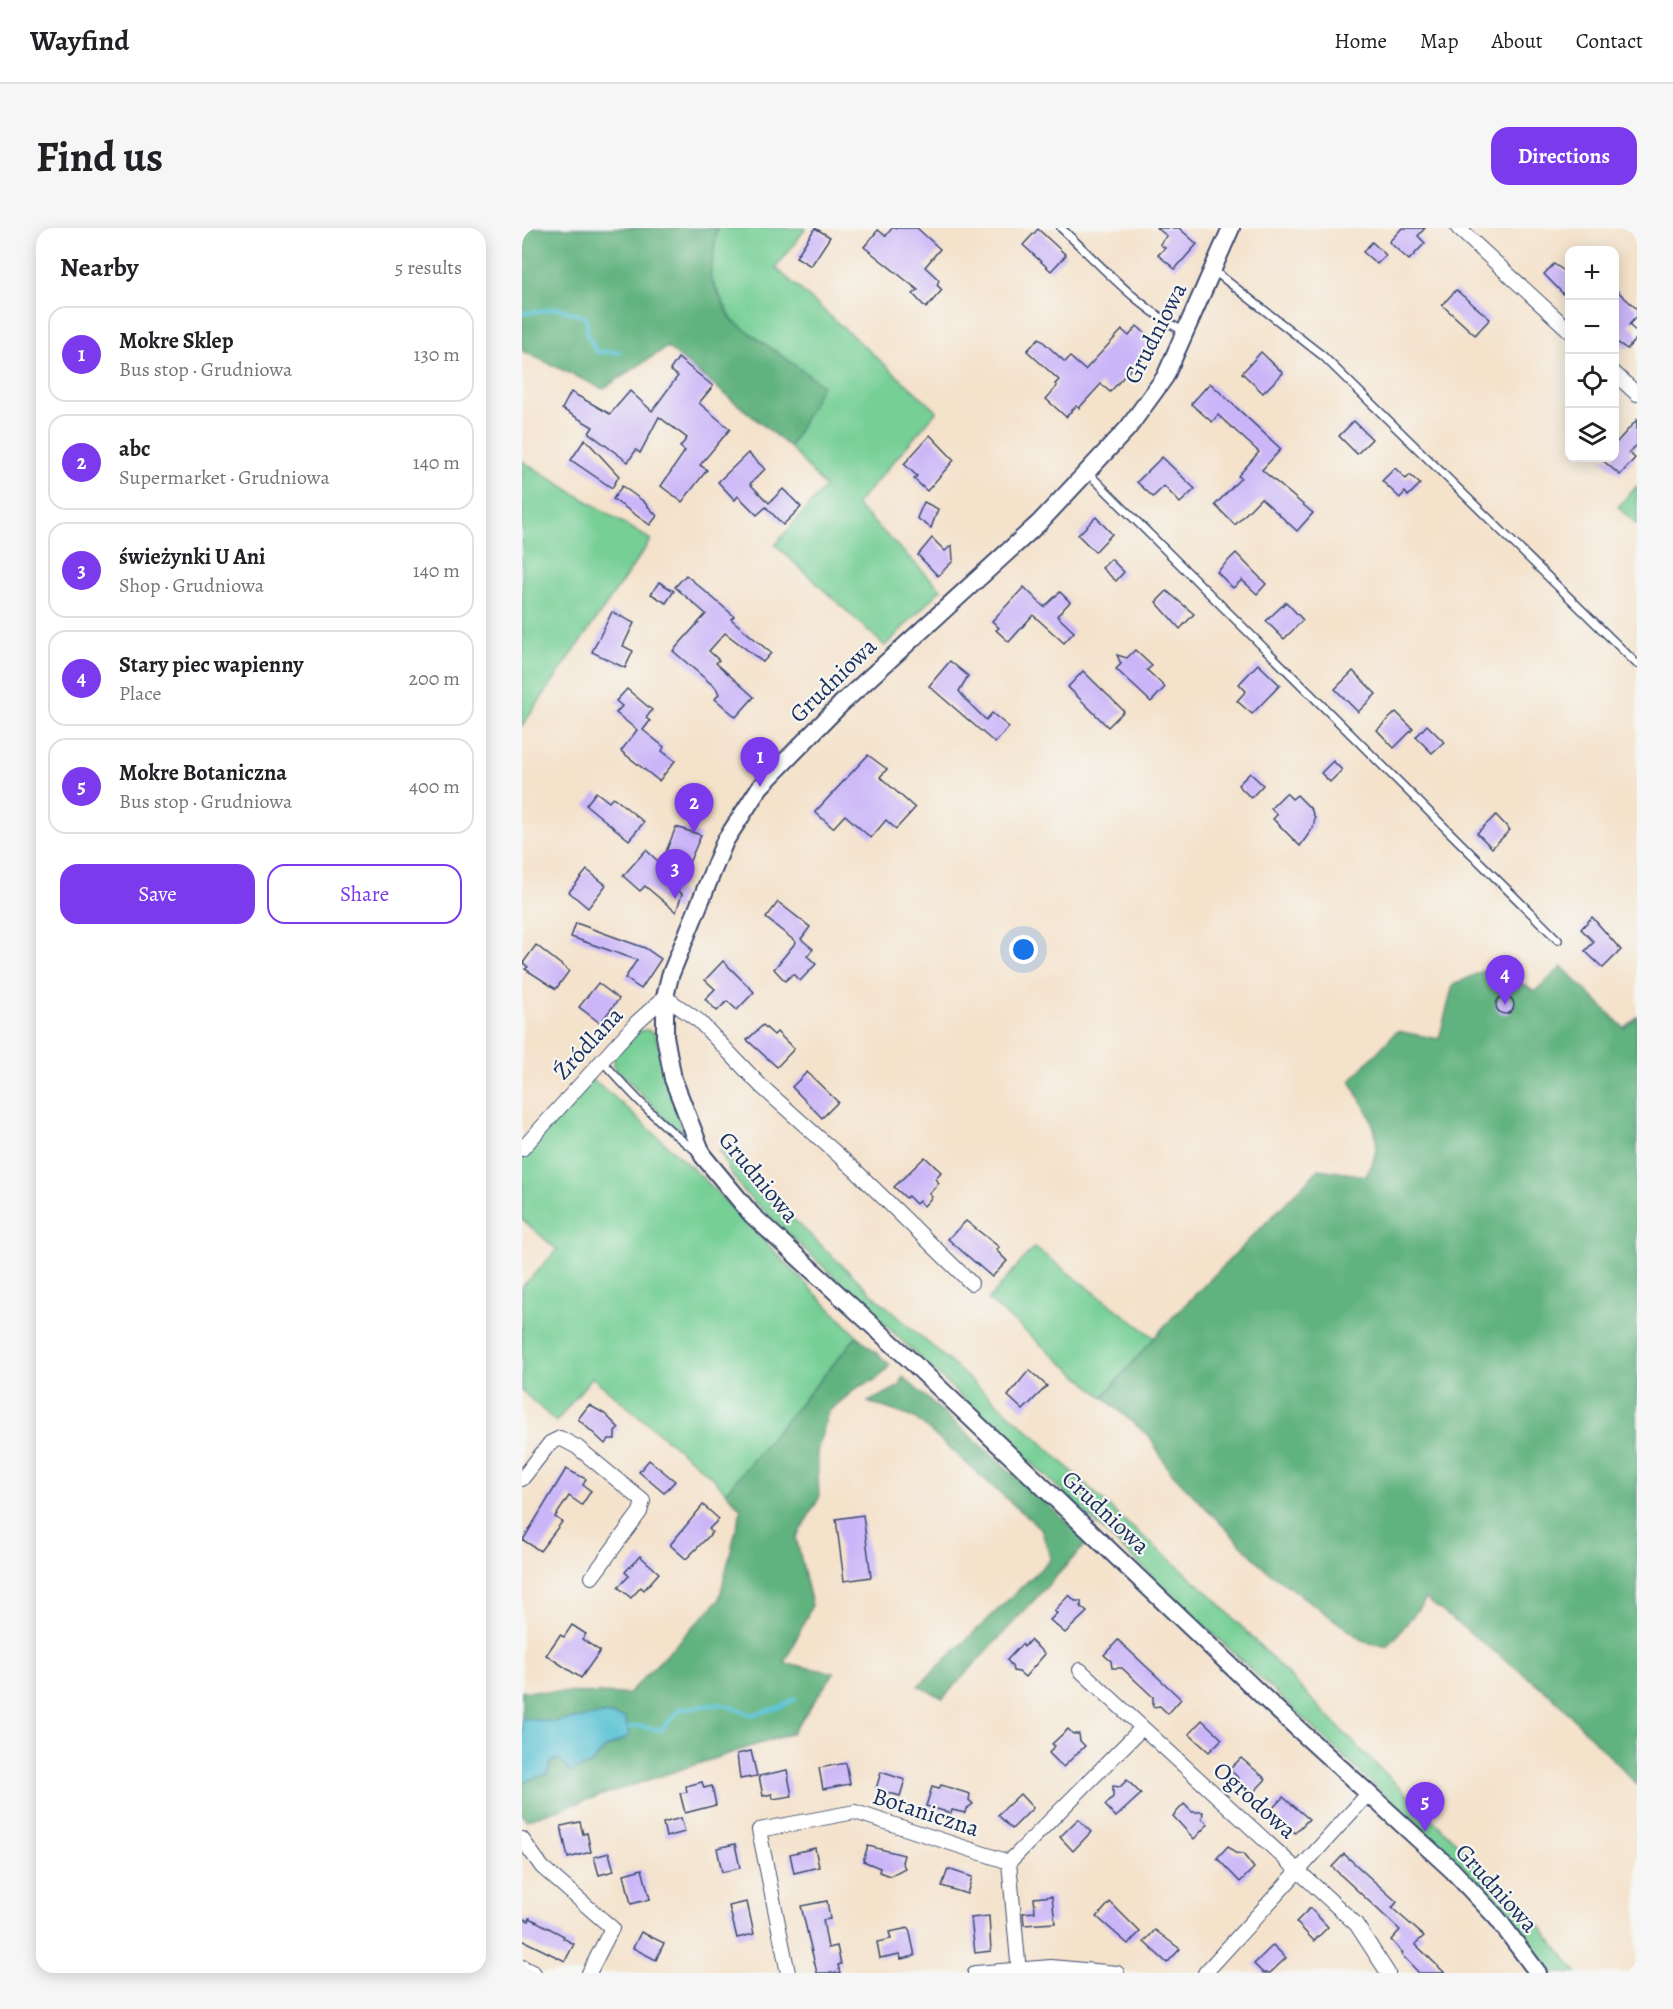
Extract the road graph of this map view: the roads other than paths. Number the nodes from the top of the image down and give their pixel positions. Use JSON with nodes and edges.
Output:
{"nodes":[{"id":1,"x":1061,"y":228,"type":"edge"},
{"id":2,"x":1231,"y":228,"type":"edge"},
{"id":3,"x":1458,"y":228,"type":"edge"},
{"id":4,"x":1213,"y":270,"type":"junction"},
{"id":5,"x":1565,"y":327,"type":"edge"},
{"id":6,"x":1185,"y":332,"type":"junction"},
{"id":7,"x":1619,"y":378,"type":"edge"},
{"id":8,"x":1637,"y":394,"type":"edge"},
{"id":9,"x":1088,"y":473,"type":"junction"},
{"id":10,"x":1637,"y":664,"type":"edge"},
{"id":11,"x":1558,"y":940,"type":"dead end"},
{"id":12,"x":665,"y":997,"type":"junction"},
{"id":13,"x":602,"y":1061,"type":"junction"},
{"id":14,"x":522,"y":1149,"type":"edge"},
{"id":15,"x":703,"y":1156,"type":"junction"},
{"id":16,"x":971,"y":1283,"type":"dead end"},
{"id":17,"x":522,"y":1479,"type":"edge"},
{"id":18,"x":592,"y":1576,"type":"dead end"},
{"id":19,"x":1080,"y":1670,"type":"dead end"},
{"id":20,"x":1141,"y":1729,"type":"junction"},
{"id":21,"x":1368,"y":1794,"type":"junction"},
{"id":22,"x":522,"y":1839,"type":"edge"},
{"id":23,"x":1009,"y":1862,"type":"junction"},
{"id":24,"x":1299,"y":1871,"type":"junction"},
{"id":25,"x":522,"y":1967,"type":"edge"},
{"id":26,"x":1019,"y":1971,"type":"edge"},
{"id":27,"x":534,"y":1973,"type":"edge"},
{"id":28,"x":589,"y":1973,"type":"edge"},
{"id":29,"x":788,"y":1973,"type":"edge"},
{"id":30,"x":975,"y":1973,"type":"edge"},
{"id":31,"x":1117,"y":1973,"type":"edge"},
{"id":32,"x":1204,"y":1973,"type":"edge"},
{"id":33,"x":1388,"y":1973,"type":"edge"},
{"id":34,"x":1538,"y":1973,"type":"edge"}],
"edges":[{"from":1,"to":6,"type":"lane"},
{"from":2,"to":4,"type":"street","name":"Grudniowa"},
{"from":3,"to":5,"type":"street"},
{"from":4,"to":6,"type":"street","name":"Grudniowa"},
{"from":4,"to":10,"type":"lane"},
{"from":6,"to":9,"type":"street","name":"Grudniowa"},
{"from":7,"to":8,"type":"street"},
{"from":9,"to":11,"type":"lane"},
{"from":9,"to":12,"type":"street","name":"Grudniowa"},
{"from":12,"to":13,"type":"street","name":"Źródlana"},
{"from":12,"to":15,"type":"street","name":"Grudniowa"},
{"from":12,"to":16,"type":"street"},
{"from":13,"to":14,"type":"street","name":"Źródlana"},
{"from":13,"to":15,"type":"lane"},
{"from":15,"to":21,"type":"street","name":"Grudniowa"},
{"from":17,"to":18,"type":"street"},
{"from":19,"to":20,"type":"street","name":"Ogrodowa"},
{"from":20,"to":23,"type":"street"},
{"from":20,"to":24,"type":"street","name":"Ogrodowa"},
{"from":21,"to":24,"type":"street"},
{"from":21,"to":34,"type":"street","name":"Grudniowa"},
{"from":22,"to":28,"type":"street"},
{"from":23,"to":26,"type":"street"},
{"from":23,"to":29,"type":"street","name":"Botaniczna"},
{"from":24,"to":32,"type":"street"},
{"from":24,"to":33,"type":"street","name":"Ogrodowa"},
{"from":25,"to":27,"type":"street"},
{"from":26,"to":30,"type":"street"},
{"from":26,"to":31,"type":"street"}]}
